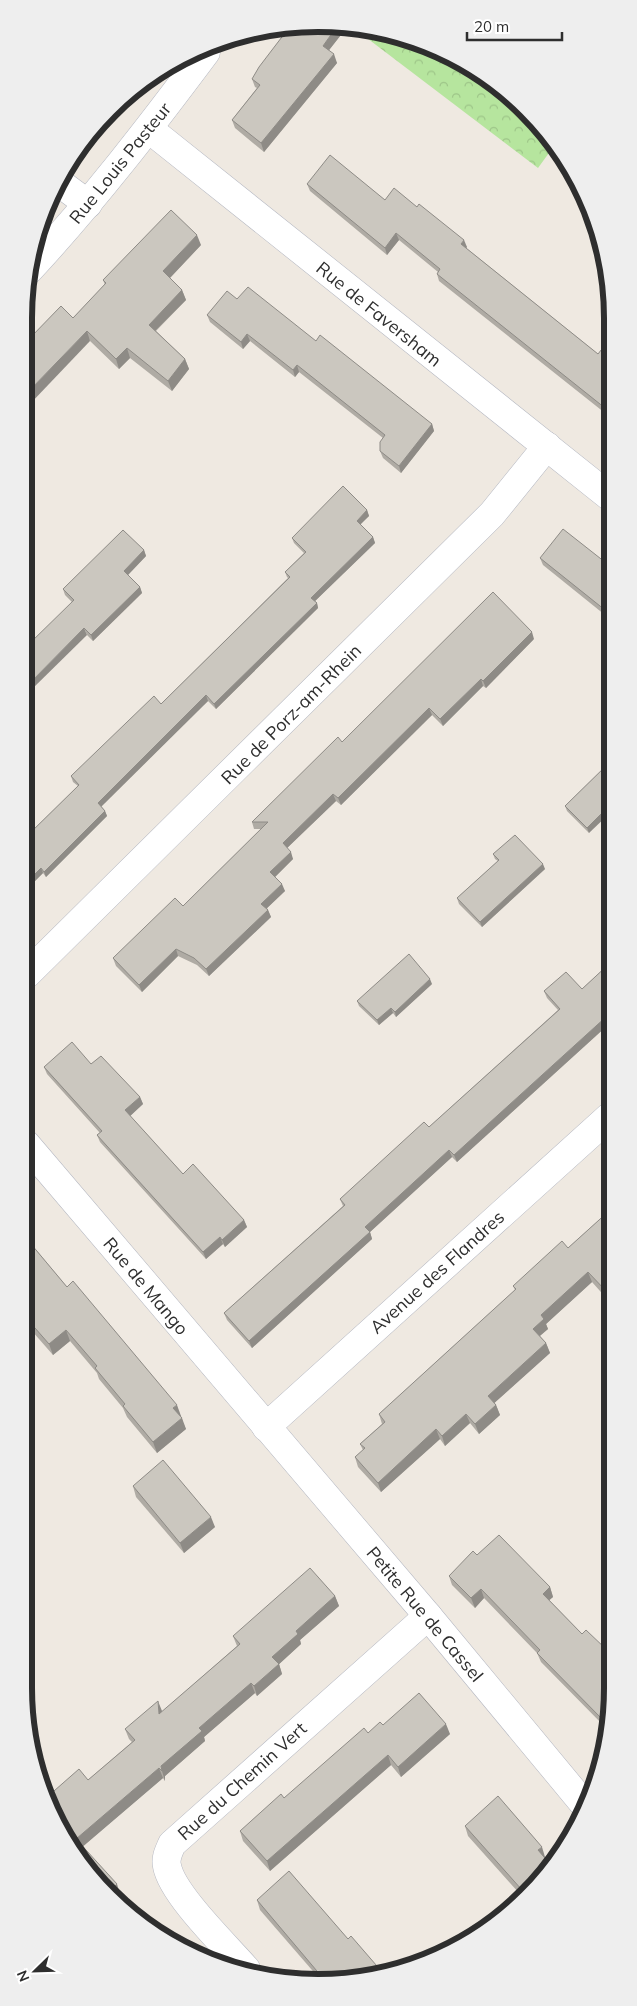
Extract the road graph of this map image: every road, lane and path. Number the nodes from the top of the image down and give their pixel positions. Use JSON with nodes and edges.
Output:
{"nodes":[{"id":1,"x":202,"y":57,"type":"edge"},
{"id":2,"x":149,"y":129,"type":"junction"},
{"id":3,"x":65,"y":187,"type":"edge"},
{"id":4,"x":88,"y":204,"type":"junction"},
{"id":5,"x":39,"y":260,"type":"edge"},
{"id":6,"x":547,"y":446,"type":"junction"},
{"id":7,"x":604,"y":492,"type":"edge"},
{"id":8,"x":32,"y":969,"type":"edge"},
{"id":9,"x":604,"y":1122,"type":"edge"},
{"id":10,"x":32,"y":1151,"type":"edge"},
{"id":11,"x":266,"y":1427,"type":"junction"},
{"id":12,"x":428,"y":1616,"type":"junction"},
{"id":13,"x":581,"y":1801,"type":"edge"},
{"id":14,"x":241,"y":1963,"type":"edge"}],
"edges":[{"from":1,"to":2,"type":"street","name":"Rue Louis Pasteur"},
{"from":2,"to":4,"type":"street","name":"Rue Louis Pasteur"},
{"from":2,"to":6,"type":"street","name":"Rue de Faversham"},
{"from":3,"to":4,"type":"street"},
{"from":4,"to":5,"type":"street","name":"Rue Louis Pasteur"},
{"from":6,"to":7,"type":"street","name":"Rue de Faversham"},
{"from":6,"to":8,"type":"street","name":"Rue de Porz-am-Rhein"},
{"from":9,"to":11,"type":"street","name":"Avenue des Flandres"},
{"from":10,"to":11,"type":"street","name":"Rue de Mango"},
{"from":11,"to":12,"type":"street","name":"Petite Rue de Cassel"},
{"from":12,"to":13,"type":"street","name":"Petite Rue de Cassel"},
{"from":12,"to":14,"type":"street","name":"Rue du Chemin Vert"}]}
